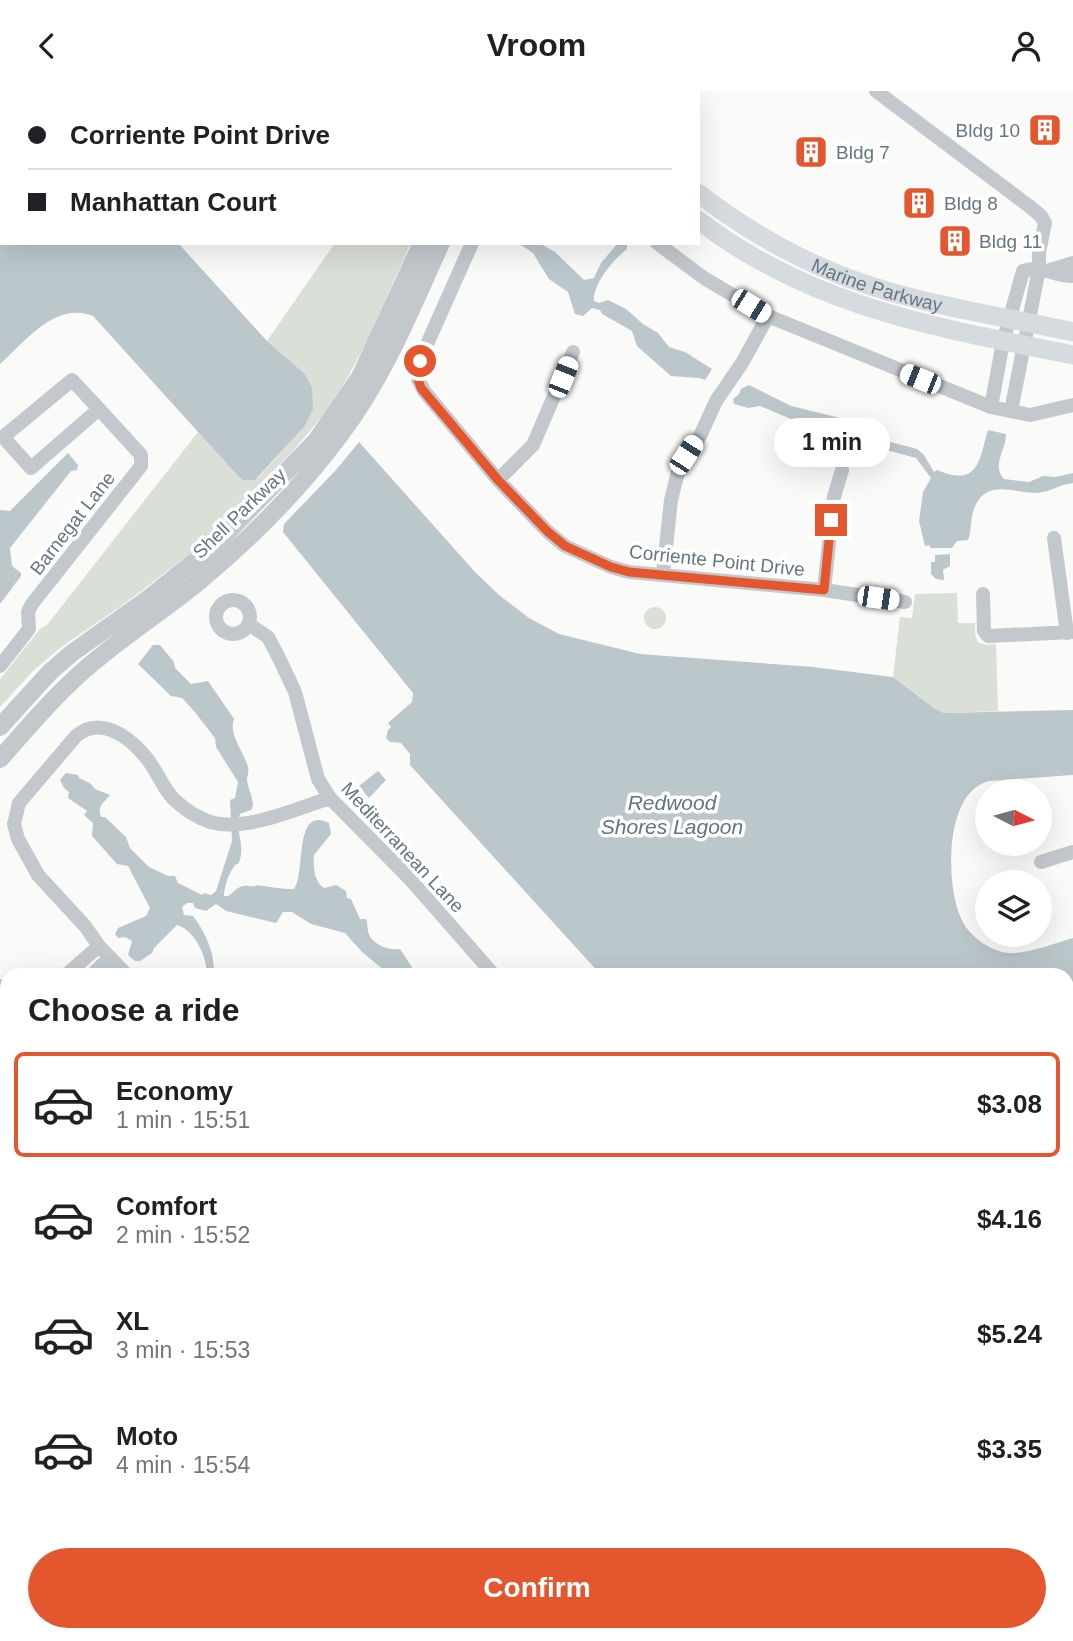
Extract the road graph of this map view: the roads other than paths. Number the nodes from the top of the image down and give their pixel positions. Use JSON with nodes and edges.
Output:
{"nodes":[{"id":1,"x":876,"y":91,"type":"edge"},
{"id":2,"x":700,"y":194,"type":"edge"},
{"id":3,"x":700,"y":221,"type":"edge"},
{"id":4,"x":421,"y":245,"type":"edge"},
{"id":5,"x":440,"y":245,"type":"edge"},
{"id":6,"x":470,"y":245,"type":"edge"},
{"id":7,"x":660,"y":245,"type":"edge"},
{"id":8,"x":1073,"y":263,"type":"edge"},
{"id":9,"x":1043,"y":270,"type":"junction"},
{"id":10,"x":1073,"y":276,"type":"edge"},
{"id":11,"x":768,"y":316,"type":"junction"},
{"id":12,"x":1019,"y":320,"type":"junction"},
{"id":13,"x":1073,"y":332,"type":"edge"},
{"id":14,"x":1003,"y":342,"type":"junction"},
{"id":15,"x":1024,"y":346,"type":"junction"},
{"id":16,"x":573,"y":352,"type":"dead end"},
{"id":17,"x":1073,"y":355,"type":"edge"},
{"id":18,"x":1073,"y":405,"type":"edge"},
{"id":19,"x":990,"y":407,"type":"junction"},
{"id":20,"x":99,"y":409,"type":"junction"},
{"id":21,"x":1011,"y":411,"type":"junction"},
{"id":22,"x":842,"y":470,"type":"dead end"},
{"id":23,"x":498,"y":480,"type":"junction"},
{"id":24,"x":1054,"y":537,"type":"dead end"},
{"id":25,"x":663,"y":575,"type":"junction"},
{"id":26,"x":824,"y":590,"type":"junction"},
{"id":27,"x":983,"y":594,"type":"dead end"},
{"id":28,"x":905,"y":602,"type":"dead end"},
{"id":29,"x":250,"y":625,"type":"dead end"},
{"id":30,"x":1070,"y":633,"type":"edge"},
{"id":31,"x":0,"y":666,"type":"edge"},
{"id":32,"x":0,"y":727,"type":"edge"},
{"id":33,"x":0,"y":759,"type":"edge"},
{"id":34,"x":330,"y":798,"type":"junction"},
{"id":35,"x":1073,"y":852,"type":"edge"},
{"id":36,"x":1041,"y":862,"type":"dead end"},
{"id":37,"x":99,"y":946,"type":"junction"},
{"id":38,"x":110,"y":957,"type":"junction"},
{"id":39,"x":74,"y":968,"type":"edge"},
{"id":40,"x":99,"y":968,"type":"edge"},
{"id":41,"x":120,"y":968,"type":"edge"},
{"id":42,"x":488,"y":968,"type":"edge"}],
"edges":[{"from":1,"to":9,"type":"street"},
{"from":2,"to":12,"type":"main road","name":"Marine Parkway"},
{"from":3,"to":14,"type":"main road","name":"Marine Parkway"},
{"from":4,"to":32,"type":"street","name":"Shell Parkway"},
{"from":5,"to":33,"type":"street","name":"Shell Parkway"},
{"from":6,"to":23,"type":"street","name":"Corriente Point Drive"},
{"from":7,"to":11,"type":"street"},
{"from":8,"to":9,"type":"street"},
{"from":9,"to":10,"type":"street"},
{"from":9,"to":12,"type":"street"},
{"from":11,"to":19,"type":"street"},
{"from":11,"to":25,"type":"street"},
{"from":12,"to":13,"type":"main road","name":"Marine Parkway"},
{"from":12,"to":14,"type":"street"},
{"from":12,"to":15,"type":"street"},
{"from":14,"to":15,"type":"main road","name":"Marine Parkway"},
{"from":14,"to":19,"type":"street"},
{"from":15,"to":17,"type":"main road","name":"Marine Parkway"},
{"from":15,"to":21,"type":"street"},
{"from":16,"to":23,"type":"street"},
{"from":18,"to":21,"type":"street"},
{"from":19,"to":21,"type":"street"},
{"from":20,"to":20,"type":"street","name":"Barnegat Lane"},
{"from":20,"to":31,"type":"street","name":"Barnegat Lane"},
{"from":22,"to":26,"type":"street"},
{"from":23,"to":25,"type":"street","name":"Corriente Point Drive"},
{"from":24,"to":30,"type":"street"},
{"from":25,"to":26,"type":"street","name":"Corriente Point Drive"},
{"from":26,"to":28,"type":"street","name":"Corriente Point Drive"},
{"from":27,"to":30,"type":"street"},
{"from":29,"to":34,"type":"street","name":"Mediterranean Lane"},
{"from":34,"to":37,"type":"street"},
{"from":34,"to":42,"type":"street","name":"Mediterranean Lane"},
{"from":35,"to":36,"type":"street"},
{"from":37,"to":38,"type":"street"},
{"from":37,"to":39,"type":"street"},
{"from":38,"to":40,"type":"street"},
{"from":38,"to":41,"type":"street"}]}
